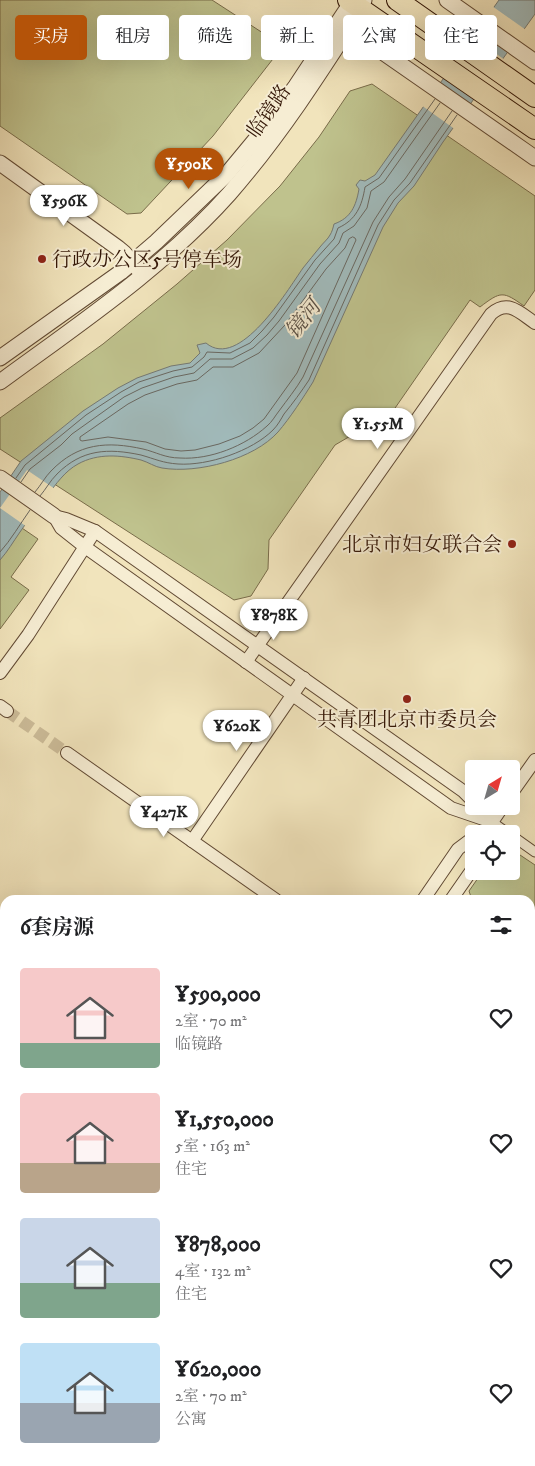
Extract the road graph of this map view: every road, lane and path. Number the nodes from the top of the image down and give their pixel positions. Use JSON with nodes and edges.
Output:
{"nodes":[{"id":1,"x":397,"y":0,"type":"edge"},
{"id":2,"x":447,"y":0,"type":"edge"},
{"id":3,"x":355,"y":2,"type":"edge"},
{"id":4,"x":534,"y":62,"type":"edge"},
{"id":5,"x":535,"y":97,"type":"edge"},
{"id":6,"x":535,"y":129,"type":"edge"},
{"id":7,"x":535,"y":158,"type":"edge"},
{"id":8,"x":0,"y":163,"type":"edge"},
{"id":9,"x":132,"y":263,"type":"junction"},
{"id":10,"x":143,"y":275,"type":"junction"},
{"id":11,"x":535,"y":323,"type":"edge"},
{"id":12,"x":0,"y":358,"type":"edge"},
{"id":13,"x":0,"y":382,"type":"edge"},
{"id":14,"x":0,"y":478,"type":"edge"},
{"id":15,"x":54,"y":516,"type":"junction"},
{"id":16,"x":95,"y":531,"type":"junction"},
{"id":17,"x":85,"y":547,"type":"junction"},
{"id":18,"x":257,"y":646,"type":"junction"},
{"id":19,"x":246,"y":662,"type":"junction"},
{"id":20,"x":0,"y":673,"type":"edge"},
{"id":21,"x":304,"y":678,"type":"junction"},
{"id":22,"x":293,"y":695,"type":"junction"},
{"id":23,"x":66,"y":753,"type":"tunnel mouth"},
{"id":24,"x":535,"y":760,"type":"edge"},
{"id":25,"x":520,"y":781,"type":"edge"},
{"id":26,"x":465,"y":793,"type":"edge"},
{"id":27,"x":484,"y":825,"type":"edge"},
{"id":28,"x":192,"y":841,"type":"junction"},
{"id":29,"x":520,"y":841,"type":"edge"},
{"id":30,"x":465,"y":844,"type":"edge"},
{"id":31,"x":535,"y":852,"type":"edge"},
{"id":32,"x":465,"y":880,"type":"edge"},
{"id":33,"x":269,"y":895,"type":"edge"},
{"id":34,"x":426,"y":895,"type":"edge"},
{"id":35,"x":454,"y":895,"type":"edge"}],
"edges":[{"from":1,"to":5,"type":"main road"},
{"from":2,"to":4,"type":"street"},
{"from":3,"to":6,"type":"main road"},
{"from":3,"to":7,"type":"street"},
{"from":3,"to":9,"type":"street","name":"临镜路"},
{"from":3,"to":10,"type":"street","name":"临镜路"},
{"from":8,"to":9,"type":"street"},
{"from":9,"to":10,"type":"street"},
{"from":9,"to":12,"type":"street","name":"临镜路"},
{"from":10,"to":13,"type":"street","name":"临镜路"},
{"from":11,"to":18,"type":"street"},
{"from":14,"to":15,"type":"street"},
{"from":15,"to":16,"type":"street"},
{"from":15,"to":17,"type":"street"},
{"from":16,"to":17,"type":"street"},
{"from":16,"to":18,"type":"street"},
{"from":17,"to":19,"type":"street"},
{"from":17,"to":20,"type":"street"},
{"from":18,"to":19,"type":"street"},
{"from":18,"to":21,"type":"street"},
{"from":19,"to":22,"type":"street"},
{"from":21,"to":22,"type":"street"},
{"from":21,"to":26,"type":"street"},
{"from":22,"to":27,"type":"street"},
{"from":22,"to":28,"type":"street"},
{"from":23,"to":28,"type":"street"},
{"from":24,"to":25,"type":"street"},
{"from":28,"to":33,"type":"street"},
{"from":29,"to":31,"type":"street"},
{"from":30,"to":34,"type":"street"},
{"from":32,"to":35,"type":"street"}]}
